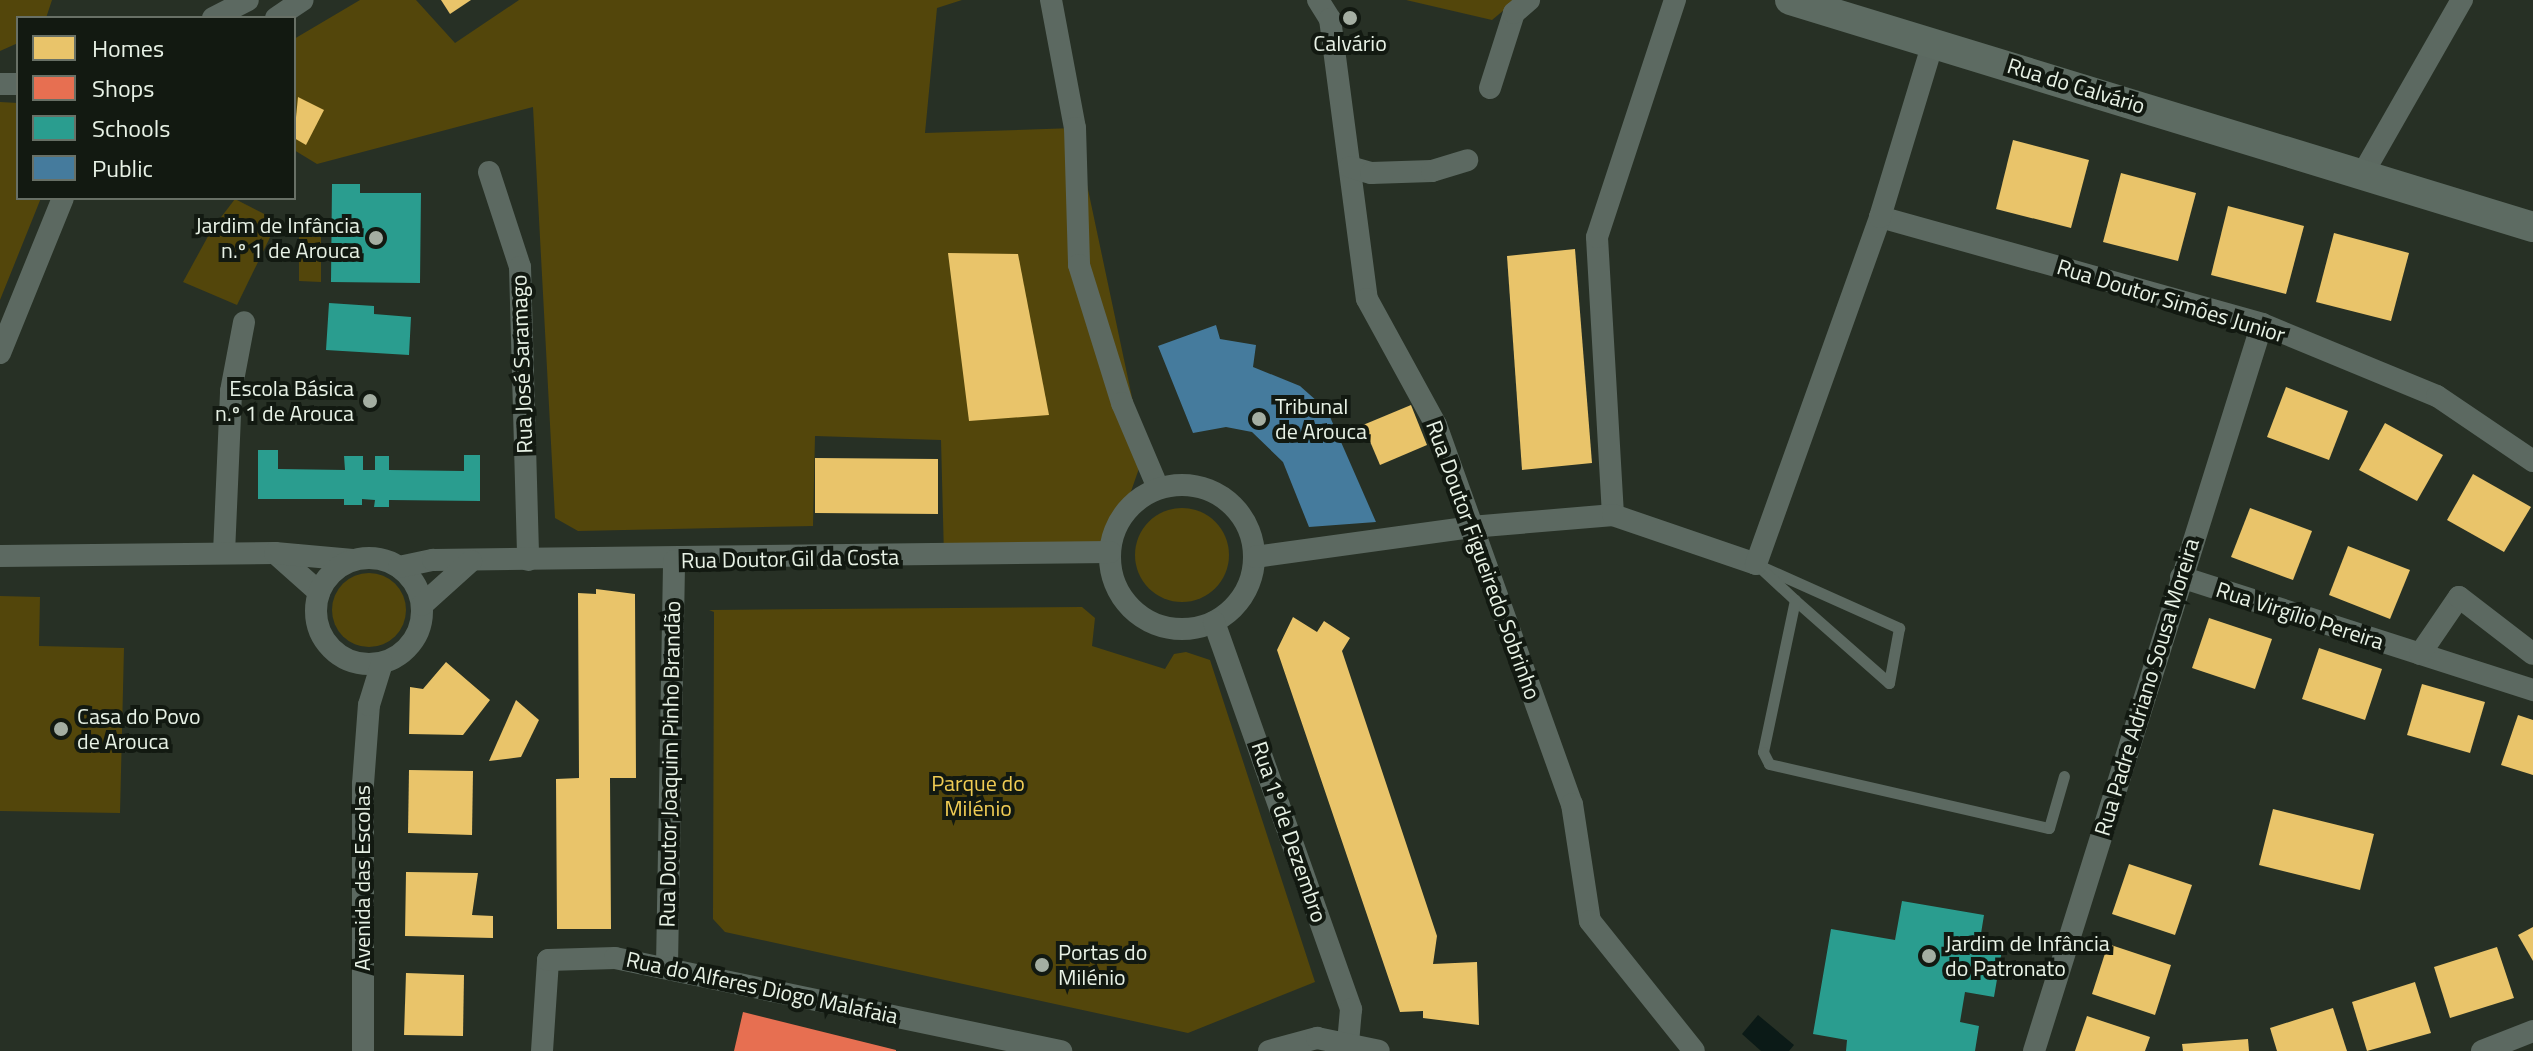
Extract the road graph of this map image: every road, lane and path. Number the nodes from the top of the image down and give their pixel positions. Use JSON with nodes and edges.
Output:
{"nodes":[{"id":1,"x":248,"y":0,"type":"edge"},
{"id":2,"x":303,"y":0,"type":"edge"},
{"id":3,"x":1051,"y":0,"type":"edge"},
{"id":4,"x":1318,"y":0,"type":"edge"},
{"id":5,"x":1529,"y":0,"type":"edge"},
{"id":6,"x":1675,"y":0,"type":"edge"},
{"id":7,"x":1790,"y":0,"type":"edge"},
{"id":8,"x":2462,"y":0,"type":"edge"},
{"id":9,"x":217,"y":16,"type":"edge"},
{"id":10,"x":279,"y":16,"type":"edge"},
{"id":11,"x":1933,"y":43,"type":"junction"},
{"id":12,"x":1490,"y":88,"type":"dead end"},
{"id":13,"x":1467,"y":160,"type":"dead end"},
{"id":14,"x":1350,"y":167,"type":"junction"},
{"id":15,"x":489,"y":172,"type":"dead end"},
{"id":16,"x":2362,"y":175,"type":"junction"},
{"id":17,"x":62,"y":200,"type":"edge"},
{"id":18,"x":1880,"y":217,"type":"junction"},
{"id":19,"x":2533,"y":227,"type":"edge"},
{"id":20,"x":244,"y":322,"type":"dead end"},
{"id":21,"x":2262,"y":324,"type":"junction"},
{"id":22,"x":0,"y":353,"type":"edge"},
{"id":23,"x":2533,"y":461,"type":"edge"},
{"id":24,"x":1158,"y":488,"type":"junction"},
{"id":25,"x":1613,"y":515,"type":"junction"},
{"id":26,"x":1471,"y":527,"type":"junction"},
{"id":27,"x":1110,"y":552,"type":"junction"},
{"id":28,"x":224,"y":553,"type":"junction"},
{"id":29,"x":275,"y":553,"type":"junction"},
{"id":30,"x":0,"y":556,"type":"edge"},
{"id":31,"x":1255,"y":557,"type":"junction"},
{"id":32,"x":353,"y":560,"type":"junction"},
{"id":33,"x":528,"y":560,"type":"junction"},
{"id":34,"x":471,"y":561,"type":"junction"},
{"id":35,"x":674,"y":561,"type":"junction"},
{"id":36,"x":1756,"y":564,"type":"junction"},
{"id":37,"x":399,"y":567,"type":"junction"},
{"id":38,"x":2181,"y":577,"type":"junction"},
{"id":39,"x":319,"y":592,"type":"junction"},
{"id":40,"x":1795,"y":600,"type":"junction"},
{"id":41,"x":422,"y":605,"type":"junction"},
{"id":42,"x":1214,"y":622,"type":"junction"},
{"id":43,"x":2420,"y":654,"type":"junction"},
{"id":44,"x":2533,"y":654,"type":"edge"},
{"id":45,"x":350,"y":661,"type":"junction"},
{"id":46,"x":382,"y":663,"type":"junction"},
{"id":47,"x":2533,"y":690,"type":"edge"},
{"id":48,"x":369,"y":705,"type":"junction"},
{"id":49,"x":2064,"y":776,"type":"dead end"},
{"id":50,"x":667,"y":966,"type":"junction"},
{"id":51,"x":2533,"y":1031,"type":"edge"},
{"id":52,"x":1348,"y":1044,"type":"junction"},
{"id":53,"x":1015,"y":1046,"type":"edge"},
{"id":54,"x":363,"y":1051,"type":"edge"},
{"id":55,"x":542,"y":1051,"type":"edge"},
{"id":56,"x":1061,"y":1051,"type":"edge"},
{"id":57,"x":1269,"y":1051,"type":"edge"},
{"id":58,"x":1379,"y":1051,"type":"edge"},
{"id":59,"x":1694,"y":1051,"type":"edge"},
{"id":60,"x":2034,"y":1051,"type":"edge"},
{"id":61,"x":2482,"y":1051,"type":"edge"}],
"edges":[{"from":1,"to":9,"type":"street"},
{"from":2,"to":10,"type":"street"},
{"from":3,"to":24,"type":"street"},
{"from":4,"to":14,"type":"street","name":"Rua Doutor Figueiredo Sobrinho"},
{"from":5,"to":12,"type":"street"},
{"from":6,"to":25,"type":"street"},
{"from":7,"to":11,"type":"street","name":"Rua do Calvário"},
{"from":8,"to":16,"type":"street"},
{"from":11,"to":16,"type":"street","name":"Rua do Calvário"},
{"from":11,"to":18,"type":"street"},
{"from":13,"to":14,"type":"street"},
{"from":14,"to":26,"type":"street","name":"Rua Doutor Figueiredo Sobrinho"},
{"from":15,"to":33,"type":"street","name":"Rua José Saramago"},
{"from":16,"to":19,"type":"street","name":"Rua do Calvário"},
{"from":17,"to":22,"type":"street"},
{"from":18,"to":21,"type":"street","name":"Rua Doutor Simões Junior"},
{"from":18,"to":36,"type":"street"},
{"from":20,"to":28,"type":"street"},
{"from":21,"to":23,"type":"street","name":"Rua Doutor Simões Junior"},
{"from":21,"to":38,"type":"street","name":"Rua Padre Adriano Sousa Moreira"},
{"from":24,"to":27,"type":"street"},
{"from":24,"to":31,"type":"street"},
{"from":25,"to":26,"type":"street"},
{"from":25,"to":36,"type":"street"},
{"from":26,"to":31,"type":"street"},
{"from":26,"to":59,"type":"street","name":"Rua Doutor Figueiredo Sobrinho"},
{"from":27,"to":35,"type":"street","name":"Rua Doutor Gil da Costa"},
{"from":27,"to":42,"type":"street"},
{"from":28,"to":29,"type":"street"},
{"from":28,"to":30,"type":"street"},
{"from":29,"to":32,"type":"street"},
{"from":29,"to":39,"type":"street"},
{"from":31,"to":42,"type":"street"},
{"from":32,"to":37,"type":"street"},
{"from":32,"to":39,"type":"street"},
{"from":33,"to":34,"type":"street","name":"Rua Doutor Gil da Costa"},
{"from":33,"to":35,"type":"street","name":"Rua Doutor Gil da Costa"},
{"from":34,"to":37,"type":"street","name":"Rua Doutor Gil da Costa"},
{"from":34,"to":41,"type":"street"},
{"from":35,"to":50,"type":"street","name":"Rua Doutor Joaquim Pinho Brandão"},
{"from":36,"to":40,"type":"lane"},
{"from":36,"to":40,"type":"lane"},
{"from":37,"to":41,"type":"street"},
{"from":38,"to":43,"type":"street","name":"Rua Virgílio Pereira"},
{"from":38,"to":60,"type":"street","name":"Rua Padre Adriano Sousa Moreira"},
{"from":39,"to":45,"type":"street"},
{"from":40,"to":49,"type":"lane"},
{"from":41,"to":46,"type":"street"},
{"from":42,"to":52,"type":"street","name":"Rua 1º de Dezembro"},
{"from":43,"to":44,"type":"street"},
{"from":43,"to":47,"type":"street","name":"Rua Virgílio Pereira"},
{"from":45,"to":46,"type":"street"},
{"from":45,"to":48,"type":"street","name":"Avenida das Escolas"},
{"from":46,"to":48,"type":"street","name":"Avenida das Escolas"},
{"from":48,"to":54,"type":"street","name":"Avenida das Escolas"},
{"from":50,"to":53,"type":"street","name":"Rua do Alferes Diogo Malafaia"},
{"from":50,"to":55,"type":"street","name":"Rua do Alferes Diogo Malafaia"},
{"from":51,"to":61,"type":"street"},
{"from":52,"to":57,"type":"street"},
{"from":52,"to":58,"type":"street"},
{"from":53,"to":56,"type":"street","name":"Rua do Alferes Diogo Malafaia"}]}
